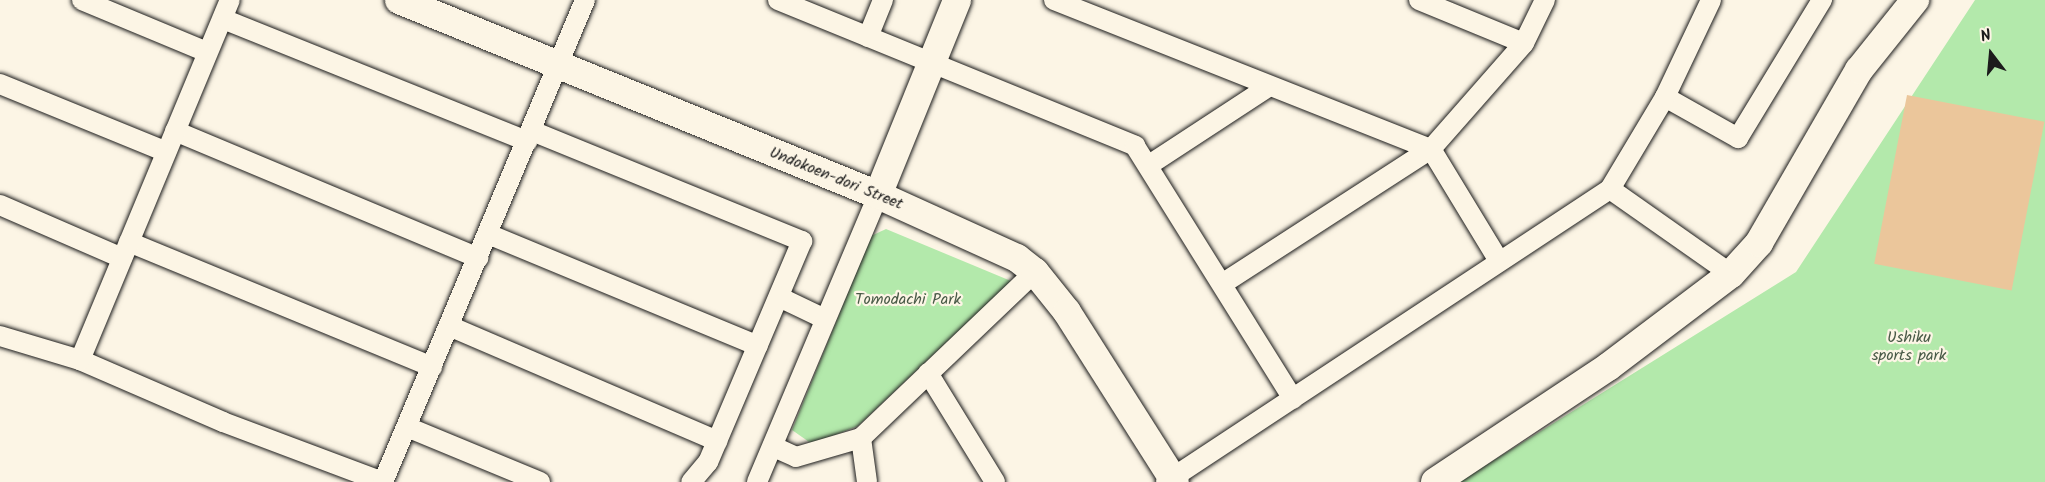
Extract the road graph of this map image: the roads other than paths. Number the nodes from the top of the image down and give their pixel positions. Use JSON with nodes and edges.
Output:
{"nodes":[{"id":1,"x":82,"y":0,"type":"edge"},
{"id":2,"x":230,"y":0,"type":"edge"},
{"id":3,"x":399,"y":0,"type":"edge"},
{"id":4,"x":585,"y":0,"type":"edge"},
{"id":5,"x":778,"y":0,"type":"edge"},
{"id":6,"x":883,"y":0,"type":"edge"},
{"id":7,"x":957,"y":0,"type":"edge"},
{"id":8,"x":1054,"y":0,"type":"edge"},
{"id":9,"x":1419,"y":0,"type":"edge"},
{"id":10,"x":1545,"y":0,"type":"edge"},
{"id":11,"x":1711,"y":0,"type":"edge"},
{"id":12,"x":1822,"y":0,"type":"edge"},
{"id":13,"x":1915,"y":0,"type":"edge"},
{"id":14,"x":1085,"y":5,"type":"edge"},
{"id":15,"x":223,"y":19,"type":"junction"},
{"id":16,"x":868,"y":37,"type":"junction"},
{"id":17,"x":1524,"y":43,"type":"junction"},
{"id":18,"x":207,"y":52,"type":"junction"},
{"id":19,"x":931,"y":63,"type":"junction"},
{"id":20,"x":560,"y":66,"type":"junction"},
{"id":21,"x":0,"y":84,"type":"edge"},
{"id":22,"x":1269,"y":87,"type":"junction"},
{"id":23,"x":1665,"y":97,"type":"junction"},
{"id":24,"x":175,"y":130,"type":"junction"},
{"id":25,"x":530,"y":136,"type":"junction"},
{"id":26,"x":1431,"y":149,"type":"junction"},
{"id":27,"x":164,"y":151,"type":"junction"},
{"id":28,"x":1149,"y":165,"type":"junction"},
{"id":29,"x":1610,"y":189,"type":"junction"},
{"id":30,"x":878,"y":195,"type":"junction"},
{"id":31,"x":0,"y":205,"type":"edge"},
{"id":32,"x":488,"y":234,"type":"junction"},
{"id":33,"x":125,"y":250,"type":"junction"},
{"id":34,"x":478,"y":258,"type":"junction"},
{"id":35,"x":1499,"y":261,"type":"junction"},
{"id":36,"x":1035,"y":272,"type":"junction"},
{"id":37,"x":1731,"y":274,"type":"junction"},
{"id":38,"x":1222,"y":284,"type":"junction"},
{"id":39,"x":779,"y":297,"type":"junction"},
{"id":40,"x":825,"y":319,"type":"junction"},
{"id":41,"x":449,"y":326,"type":"junction"},
{"id":42,"x":0,"y":336,"type":"edge"},
{"id":43,"x":758,"y":346,"type":"junction"},
{"id":44,"x":80,"y":360,"type":"junction"},
{"id":45,"x":432,"y":367,"type":"junction"},
{"id":46,"x":928,"y":374,"type":"junction"},
{"id":47,"x":1293,"y":399,"type":"junction"},
{"id":48,"x":407,"y":427,"type":"junction"},
{"id":49,"x":861,"y":438,"type":"junction"},
{"id":50,"x":717,"y":441,"type":"junction"},
{"id":51,"x":774,"y":447,"type":"junction"},
{"id":52,"x":1171,"y":481,"type":"edge"},
{"id":53,"x":383,"y":482,"type":"edge"},
{"id":54,"x":540,"y":482,"type":"edge"},
{"id":55,"x":691,"y":482,"type":"edge"},
{"id":56,"x":757,"y":482,"type":"edge"},
{"id":57,"x":867,"y":482,"type":"edge"},
{"id":58,"x":995,"y":482,"type":"edge"},
{"id":59,"x":1435,"y":482,"type":"edge"}],
"edges":[{"from":1,"to":18,"type":"street"},
{"from":2,"to":15,"type":"street"},
{"from":3,"to":20,"type":"street","name":"Undokoen-dori Street"},
{"from":4,"to":20,"type":"street"},
{"from":5,"to":16,"type":"street"},
{"from":6,"to":16,"type":"street"},
{"from":7,"to":19,"type":"street"},
{"from":8,"to":14,"type":"street"},
{"from":9,"to":17,"type":"street"},
{"from":10,"to":17,"type":"street"},
{"from":11,"to":23,"type":"street"},
{"from":12,"to":23,"type":"street"},
{"from":13,"to":37,"type":"street"},
{"from":14,"to":22,"type":"street"},
{"from":15,"to":18,"type":"street"},
{"from":15,"to":25,"type":"street"},
{"from":16,"to":19,"type":"street"},
{"from":17,"to":26,"type":"street"},
{"from":18,"to":24,"type":"street"},
{"from":19,"to":28,"type":"street"},
{"from":19,"to":30,"type":"street"},
{"from":20,"to":25,"type":"street"},
{"from":20,"to":30,"type":"street","name":"Undokoen-dori Street"},
{"from":21,"to":27,"type":"street"},
{"from":22,"to":26,"type":"street"},
{"from":22,"to":28,"type":"street"},
{"from":23,"to":29,"type":"street"},
{"from":24,"to":27,"type":"street"},
{"from":24,"to":34,"type":"street"},
{"from":25,"to":32,"type":"street"},
{"from":25,"to":39,"type":"street"},
{"from":26,"to":35,"type":"street"},
{"from":26,"to":38,"type":"street"},
{"from":27,"to":33,"type":"street"},
{"from":28,"to":38,"type":"street"},
{"from":29,"to":35,"type":"street"},
{"from":29,"to":37,"type":"street"},
{"from":30,"to":36,"type":"street","name":"Undokoen-dori Street"},
{"from":30,"to":40,"type":"street"},
{"from":31,"to":33,"type":"street"},
{"from":32,"to":34,"type":"street"},
{"from":32,"to":43,"type":"street"},
{"from":33,"to":44,"type":"street"},
{"from":33,"to":45,"type":"street"},
{"from":34,"to":41,"type":"street"},
{"from":35,"to":47,"type":"street"},
{"from":36,"to":46,"type":"street"},
{"from":36,"to":52,"type":"street","name":"Undokoen-dori Street"},
{"from":37,"to":59,"type":"street"},
{"from":38,"to":47,"type":"street"},
{"from":39,"to":40,"type":"street"},
{"from":39,"to":43,"type":"street"},
{"from":40,"to":51,"type":"street"},
{"from":41,"to":45,"type":"street"},
{"from":41,"to":50,"type":"street"},
{"from":42,"to":44,"type":"street"},
{"from":43,"to":50,"type":"street"},
{"from":44,"to":53,"type":"street"},
{"from":45,"to":48,"type":"street"},
{"from":46,"to":49,"type":"street"},
{"from":46,"to":58,"type":"street"},
{"from":47,"to":52,"type":"street"},
{"from":48,"to":53,"type":"street"},
{"from":48,"to":54,"type":"street"},
{"from":49,"to":51,"type":"street"},
{"from":49,"to":57,"type":"street"},
{"from":50,"to":55,"type":"street"},
{"from":51,"to":56,"type":"street"}]}
